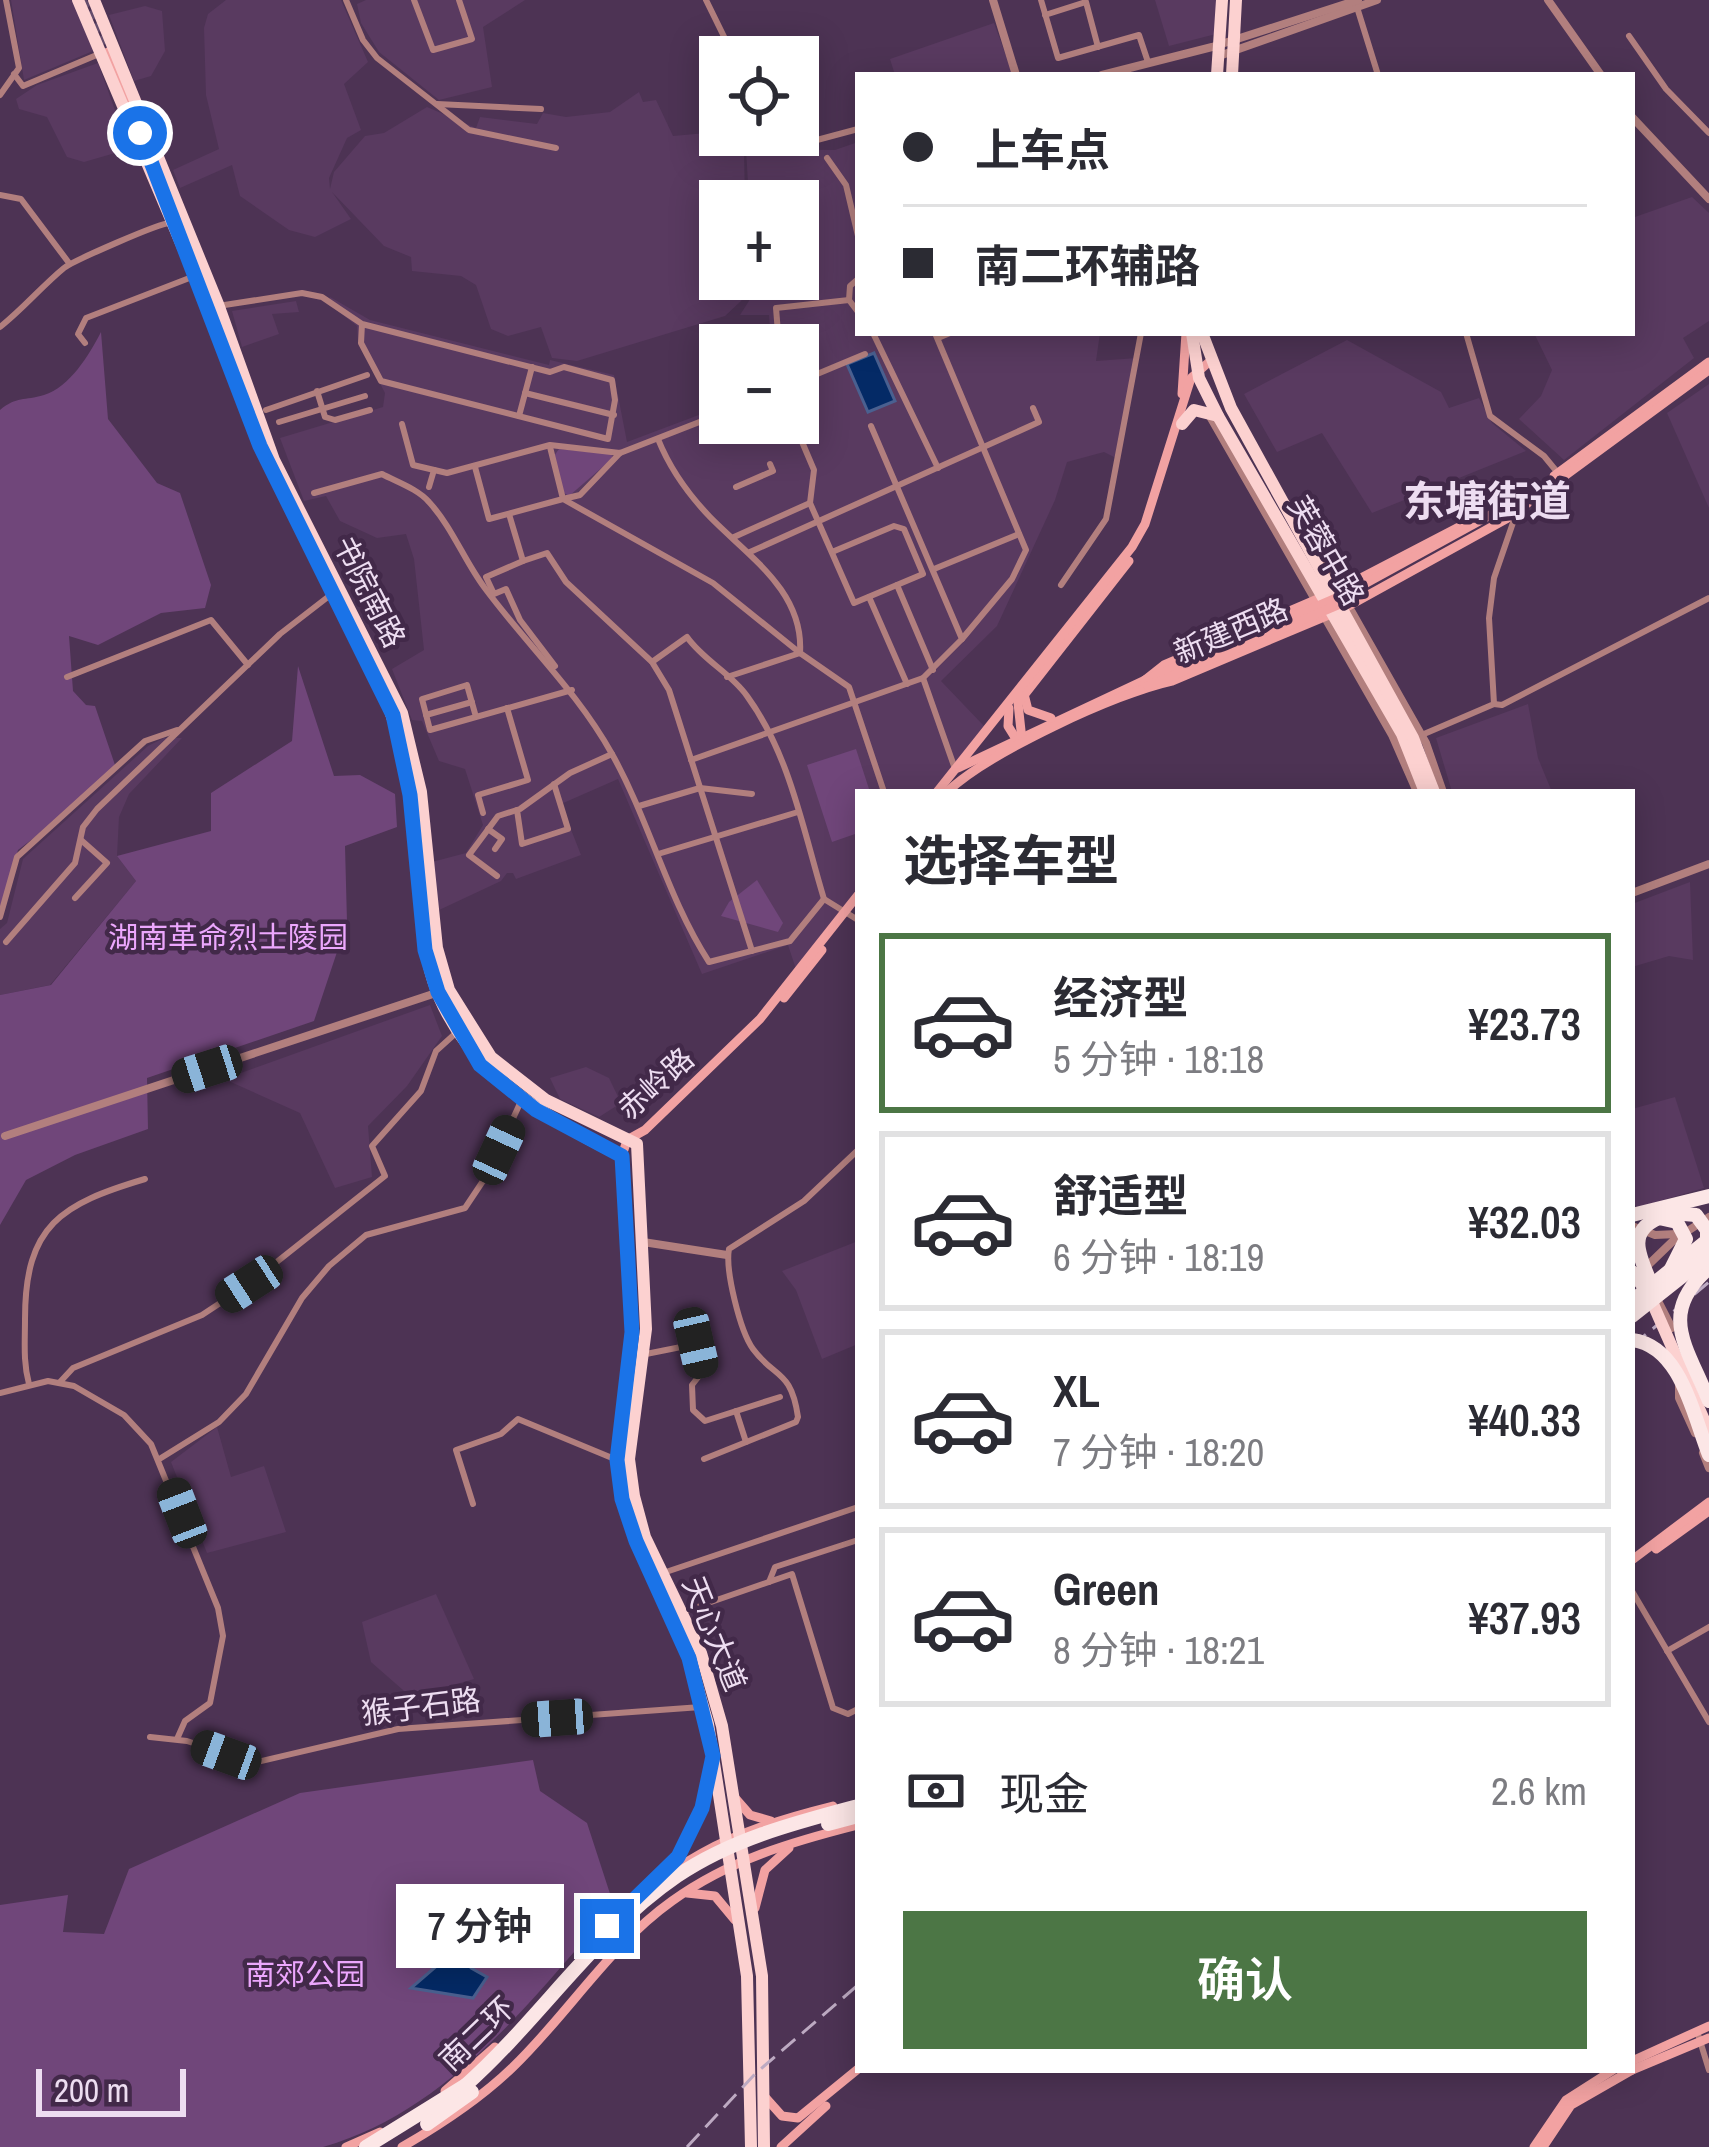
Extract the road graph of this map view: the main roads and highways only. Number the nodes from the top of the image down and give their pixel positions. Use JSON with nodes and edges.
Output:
{"nodes":[{"id":1,"x":79,"y":0,"type":"edge"},
{"id":2,"x":94,"y":0,"type":"edge"},
{"id":3,"x":1222,"y":0,"type":"edge"},
{"id":4,"x":1236,"y":0,"type":"edge"},
{"id":5,"x":1217,"y":72,"type":"edge"},
{"id":6,"x":1232,"y":72,"type":"edge"},
{"id":7,"x":1189,"y":336,"type":"edge"},
{"id":8,"x":1190,"y":336,"type":"edge"},
{"id":9,"x":1205,"y":336,"type":"edge"},
{"id":10,"x":1709,"y":366,"type":"edge"},
{"id":11,"x":1204,"y":369,"type":"junction"},
{"id":12,"x":1181,"y":405,"type":"junction"},
{"id":13,"x":1213,"y":414,"type":"junction"},
{"id":14,"x":1182,"y":424,"type":"junction"},
{"id":15,"x":1516,"y":505,"type":"junction"},
{"id":16,"x":1328,"y":594,"type":"junction"},
{"id":17,"x":1338,"y":611,"type":"junction"},
{"id":18,"x":1146,"y":683,"type":"junction"},
{"id":19,"x":1024,"y":694,"type":"junction"},
{"id":20,"x":1010,"y":704,"type":"junction"},
{"id":21,"x":1063,"y":717,"type":"junction"},
{"id":22,"x":1022,"y":741,"type":"junction"},
{"id":23,"x":956,"y":767,"type":"junction"},
{"id":24,"x":939,"y":789,"type":"edge"},
{"id":25,"x":950,"y":789,"type":"edge"},
{"id":26,"x":1424,"y":789,"type":"edge"},
{"id":27,"x":1425,"y":789,"type":"edge"},
{"id":28,"x":850,"y":916,"type":"edge"},
{"id":29,"x":632,"y":1142,"type":"junction"},
{"id":30,"x":622,"y":1156,"type":"junction"},
{"id":31,"x":1709,"y":1196,"type":"edge"},
{"id":32,"x":1657,"y":1212,"type":"junction"},
{"id":33,"x":1636,"y":1224,"type":"edge"},
{"id":34,"x":1709,"y":1239,"type":"edge"},
{"id":35,"x":1702,"y":1253,"type":"edge"},
{"id":36,"x":1701,"y":1268,"type":"edge"},
{"id":37,"x":1669,"y":1273,"type":"junction"},
{"id":38,"x":1639,"y":1274,"type":"edge"},
{"id":39,"x":1635,"y":1299,"type":"edge"},
{"id":40,"x":1635,"y":1314,"type":"edge"},
{"id":41,"x":1635,"y":1341,"type":"edge"},
{"id":42,"x":1709,"y":1416,"type":"edge"},
{"id":43,"x":1709,"y":1455,"type":"edge"},
{"id":44,"x":1706,"y":1512,"type":"edge"},
{"id":45,"x":1635,"y":1561,"type":"edge"},
{"id":46,"x":1635,"y":1561,"type":"edge"},
{"id":47,"x":713,"y":1756,"type":"junction"},
{"id":48,"x":730,"y":1781,"type":"junction"},
{"id":49,"x":855,"y":1804,"type":"edge"},
{"id":50,"x":855,"y":1804,"type":"edge"},
{"id":51,"x":776,"y":1821,"type":"junction"},
{"id":52,"x":855,"y":1821,"type":"edge"},
{"id":53,"x":855,"y":1821,"type":"edge"},
{"id":54,"x":731,"y":1836,"type":"junction"},
{"id":55,"x":807,"y":1838,"type":"junction"},
{"id":56,"x":735,"y":1863,"type":"junction"},
{"id":57,"x":666,"y":1873,"type":"junction"},
{"id":58,"x":676,"y":1898,"type":"junction"},
{"id":59,"x":748,"y":1933,"type":"junction"},
{"id":60,"x":1709,"y":2026,"type":"edge"},
{"id":61,"x":1702,"y":2037,"type":"edge"},
{"id":62,"x":1635,"y":2066,"type":"edge"},
{"id":63,"x":858,"y":2073,"type":"edge"},
{"id":64,"x":859,"y":2073,"type":"edge"},
{"id":65,"x":1608,"y":2073,"type":"edge"},
{"id":66,"x":1622,"y":2073,"type":"edge"},
{"id":67,"x":469,"y":2089,"type":"junction"},
{"id":68,"x":764,"y":2095,"type":"junction"},
{"id":69,"x":464,"y":2108,"type":"junction"},
{"id":70,"x":431,"y":2121,"type":"junction"},
{"id":71,"x":408,"y":2143,"type":"edge"},
{"id":72,"x":346,"y":2147,"type":"edge"},
{"id":73,"x":366,"y":2147,"type":"edge"},
{"id":74,"x":386,"y":2147,"type":"edge"},
{"id":75,"x":751,"y":2147,"type":"edge"},
{"id":76,"x":764,"y":2147,"type":"edge"},
{"id":77,"x":781,"y":2147,"type":"edge"},
{"id":78,"x":1539,"y":2147,"type":"edge"}],
"edges":[{"from":1,"to":30,"type":"main road","name":"书院南路"},
{"from":2,"to":29,"type":"main road","name":"书院南路"},
{"from":3,"to":5,"type":"main road"},
{"from":4,"to":6,"type":"main road"},
{"from":7,"to":12,"type":"main road"},
{"from":8,"to":11,"type":"main road","name":"芙蓉中路"},
{"from":9,"to":11,"type":"main road","name":"芙蓉中路"},
{"from":10,"to":15,"type":"main road","name":"新建西路"},
{"from":10,"to":15,"type":"main road","name":"新建西路"},
{"from":11,"to":12,"type":"main road"},
{"from":11,"to":13,"type":"main road","name":"芙蓉中路"},
{"from":11,"to":14,"type":"main road"},
{"from":11,"to":16,"type":"main road","name":"芙蓉中路"},
{"from":12,"to":20,"type":"main road"},
{"from":13,"to":14,"type":"main road"},
{"from":13,"to":16,"type":"main road","name":"芙蓉中路"},
{"from":14,"to":19,"type":"main road"},
{"from":15,"to":16,"type":"main road","name":"新建西路"},
{"from":15,"to":17,"type":"main road","name":"新建西路"},
{"from":15,"to":18,"type":"main road","name":"新建西路","bridge":true},
{"from":16,"to":17,"type":"main road","name":"芙蓉中路"},
{"from":16,"to":18,"type":"main road","name":"新建西路"},
{"from":17,"to":18,"type":"main road","name":"新建西路"},
{"from":17,"to":26,"type":"main road","name":"芙蓉中路"},
{"from":17,"to":27,"type":"main road","name":"芙蓉中路"},
{"from":18,"to":21,"type":"main road","name":"新建西路"},
{"from":18,"to":22,"type":"main road","name":"新建西路"},
{"from":19,"to":21,"type":"main road"},
{"from":19,"to":22,"type":"main road"},
{"from":20,"to":22,"type":"main road"},
{"from":20,"to":23,"type":"main road"},
{"from":21,"to":22,"type":"main road","name":"新建西路"},
{"from":22,"to":23,"type":"main road","name":"新建西路"},
{"from":22,"to":25,"type":"main road"},
{"from":23,"to":24,"type":"main road"},
{"from":28,"to":29,"type":"main road","name":"赤岭路"},
{"from":29,"to":30,"type":"main road","name":"赤岭路"},
{"from":29,"to":48,"type":"main road","name":"天心大道"},
{"from":30,"to":47,"type":"main road","name":"天心大道"},
{"from":31,"to":32,"type":"highway"},
{"from":32,"to":33,"type":"highway"},
{"from":32,"to":36,"type":"highway","bridge":true},
{"from":34,"to":35,"type":"highway","bridge":true},
{"from":35,"to":36,"type":"highway","bridge":true},
{"from":35,"to":37,"type":"highway","bridge":true},
{"from":36,"to":40,"type":"highway","bridge":true},
{"from":36,"to":42,"type":"highway","bridge":true},
{"from":37,"to":38,"type":"highway","bridge":true},
{"from":37,"to":39,"type":"highway","bridge":true},
{"from":38,"to":42,"type":"main road","bridge":true},
{"from":38,"to":42,"type":"main road","bridge":true},
{"from":41,"to":43,"type":"highway","bridge":true},
{"from":44,"to":45,"type":"main road"},
{"from":44,"to":46,"type":"main road"},
{"from":47,"to":54,"type":"main road","name":"天心大道"},
{"from":47,"to":57,"type":"main road"},
{"from":48,"to":51,"type":"main road"},
{"from":48,"to":54,"type":"main road","name":"天心大道"},
{"from":49,"to":51,"type":"main road"},
{"from":50,"to":67,"type":"highway","name":"南二环","bridge":true},
{"from":51,"to":54,"type":"main road"},
{"from":52,"to":67,"type":"highway","name":"南二环","bridge":true},
{"from":53,"to":55,"type":"main road"},
{"from":54,"to":56,"type":"main road","name":"天心大道"},
{"from":54,"to":57,"type":"main road"},
{"from":55,"to":56,"type":"main road"},
{"from":55,"to":59,"type":"main road"},
{"from":56,"to":58,"type":"main road"},
{"from":56,"to":59,"type":"main road","name":"天心大道"},
{"from":57,"to":72,"type":"main road"},
{"from":58,"to":59,"type":"main road"},
{"from":58,"to":69,"type":"main road"},
{"from":59,"to":68,"type":"main road","name":"天心大道"},
{"from":59,"to":75,"type":"main road","name":"天心大道"},
{"from":60,"to":61,"type":"main road"},
{"from":61,"to":62,"type":"main road"},
{"from":63,"to":68,"type":"main road"},
{"from":64,"to":77,"type":"main road"},
{"from":65,"to":78,"type":"main road"},
{"from":66,"to":78,"type":"main road"},
{"from":67,"to":70,"type":"highway","name":"南二环"},
{"from":67,"to":73,"type":"highway","name":"南二环"},
{"from":68,"to":76,"type":"main road","name":"天心大道"},
{"from":69,"to":70,"type":"highway"},
{"from":69,"to":71,"type":"main road"},
{"from":70,"to":71,"type":"highway"},
{"from":70,"to":74,"type":"highway","name":"南二环"}]}
